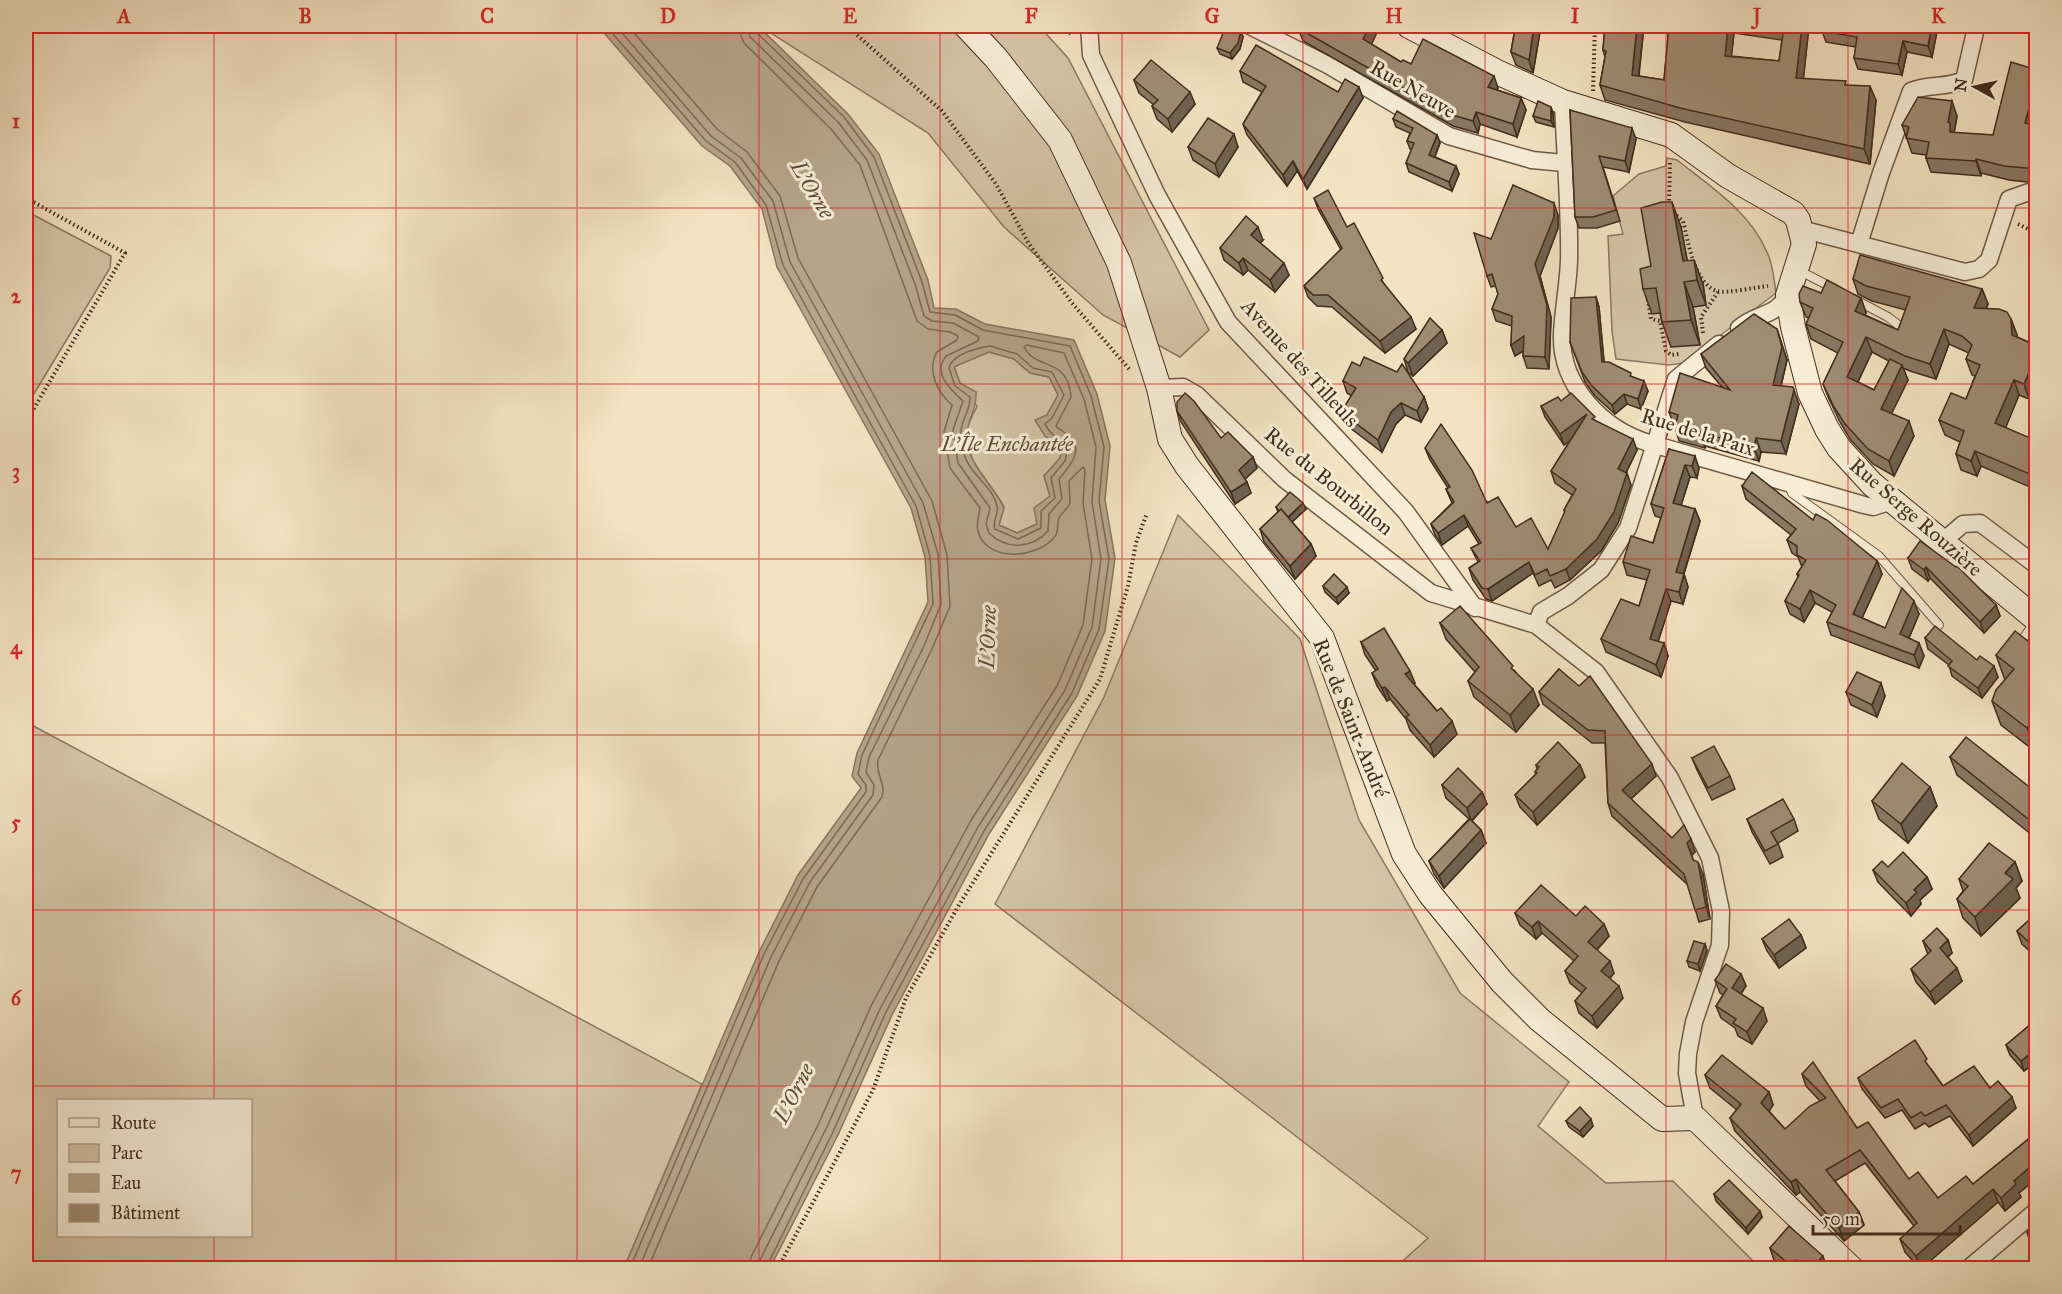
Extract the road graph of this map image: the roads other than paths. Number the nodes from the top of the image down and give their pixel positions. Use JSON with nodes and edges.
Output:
{"nodes":[{"id":1,"x":966,"y":26,"type":"edge"},
{"id":2,"x":1089,"y":26,"type":"edge"},
{"id":3,"x":1250,"y":26,"type":"edge"},
{"id":4,"x":1409,"y":26,"type":"edge"},
{"id":5,"x":1975,"y":32,"type":"dead end"},
{"id":6,"x":1563,"y":102,"type":"junction"},
{"id":7,"x":1564,"y":163,"type":"junction"},
{"id":8,"x":2037,"y":194,"type":"edge"},
{"id":9,"x":1801,"y":229,"type":"junction"},
{"id":10,"x":1859,"y":244,"type":"junction"},
{"id":11,"x":1798,"y":270,"type":"junction"},
{"id":12,"x":1782,"y":290,"type":"junction"},
{"id":13,"x":1901,"y":327,"type":"edge"},
{"id":14,"x":1159,"y":388,"type":"junction"},
{"id":15,"x":1654,"y":445,"type":"junction"},
{"id":16,"x":1788,"y":482,"type":"junction"},
{"id":17,"x":1892,"y":501,"type":"junction"},
{"id":18,"x":1942,"y":542,"type":"junction"},
{"id":19,"x":2037,"y":565,"type":"edge"},
{"id":20,"x":1475,"y":608,"type":"junction"},
{"id":21,"x":2037,"y":619,"type":"edge"},
{"id":22,"x":1939,"y":625,"type":"dead end"},
{"id":23,"x":1536,"y":626,"type":"junction"},
{"id":24,"x":2009,"y":658,"type":"edge"},
{"id":25,"x":1695,"y":1118,"type":"junction"},
{"id":26,"x":2037,"y":1211,"type":"edge"},
{"id":27,"x":1851,"y":1269,"type":"edge"},
{"id":28,"x":1969,"y":1269,"type":"edge"}],
"edges":[{"from":1,"to":14,"type":"street","name":"Rue de Saint-André"},
{"from":2,"to":20,"type":"street","name":"Avenue des Tilleuls"},
{"from":3,"to":7,"type":"street","name":"Rue Neuve"},
{"from":4,"to":6,"type":"street"},
{"from":5,"to":10,"type":"street"},
{"from":6,"to":7,"type":"street","name":"Rue de la Paix"},
{"from":6,"to":9,"type":"street"},
{"from":7,"to":15,"type":"street","name":"Rue de la Paix"},
{"from":8,"to":10,"type":"street"},
{"from":9,"to":10,"type":"street"},
{"from":9,"to":11,"type":"street"},
{"from":11,"to":12,"type":"street"},
{"from":11,"to":13,"type":"lane"},
{"from":12,"to":15,"type":"street"},
{"from":12,"to":17,"type":"street","name":"Rue Serge Rouzière"},
{"from":14,"to":20,"type":"street","name":"Rue du Bourbillon"},
{"from":14,"to":25,"type":"street","name":"Rue de Saint-André"},
{"from":15,"to":16,"type":"street","name":"Rue de la Paix"},
{"from":15,"to":23,"type":"street"},
{"from":16,"to":17,"type":"street","name":"Rue de la Paix"},
{"from":16,"to":22,"type":"lane"},
{"from":17,"to":18,"type":"street","name":"Rue Serge Rouzière"},
{"from":18,"to":19,"type":"street"},
{"from":18,"to":21,"type":"street","name":"Rue Serge Rouzière"},
{"from":20,"to":23,"type":"street","name":"Rue du Bourbillon"},
{"from":21,"to":24,"type":"lane"},
{"from":23,"to":25,"type":"street"},
{"from":25,"to":27,"type":"street"},
{"from":26,"to":28,"type":"street"}]}
